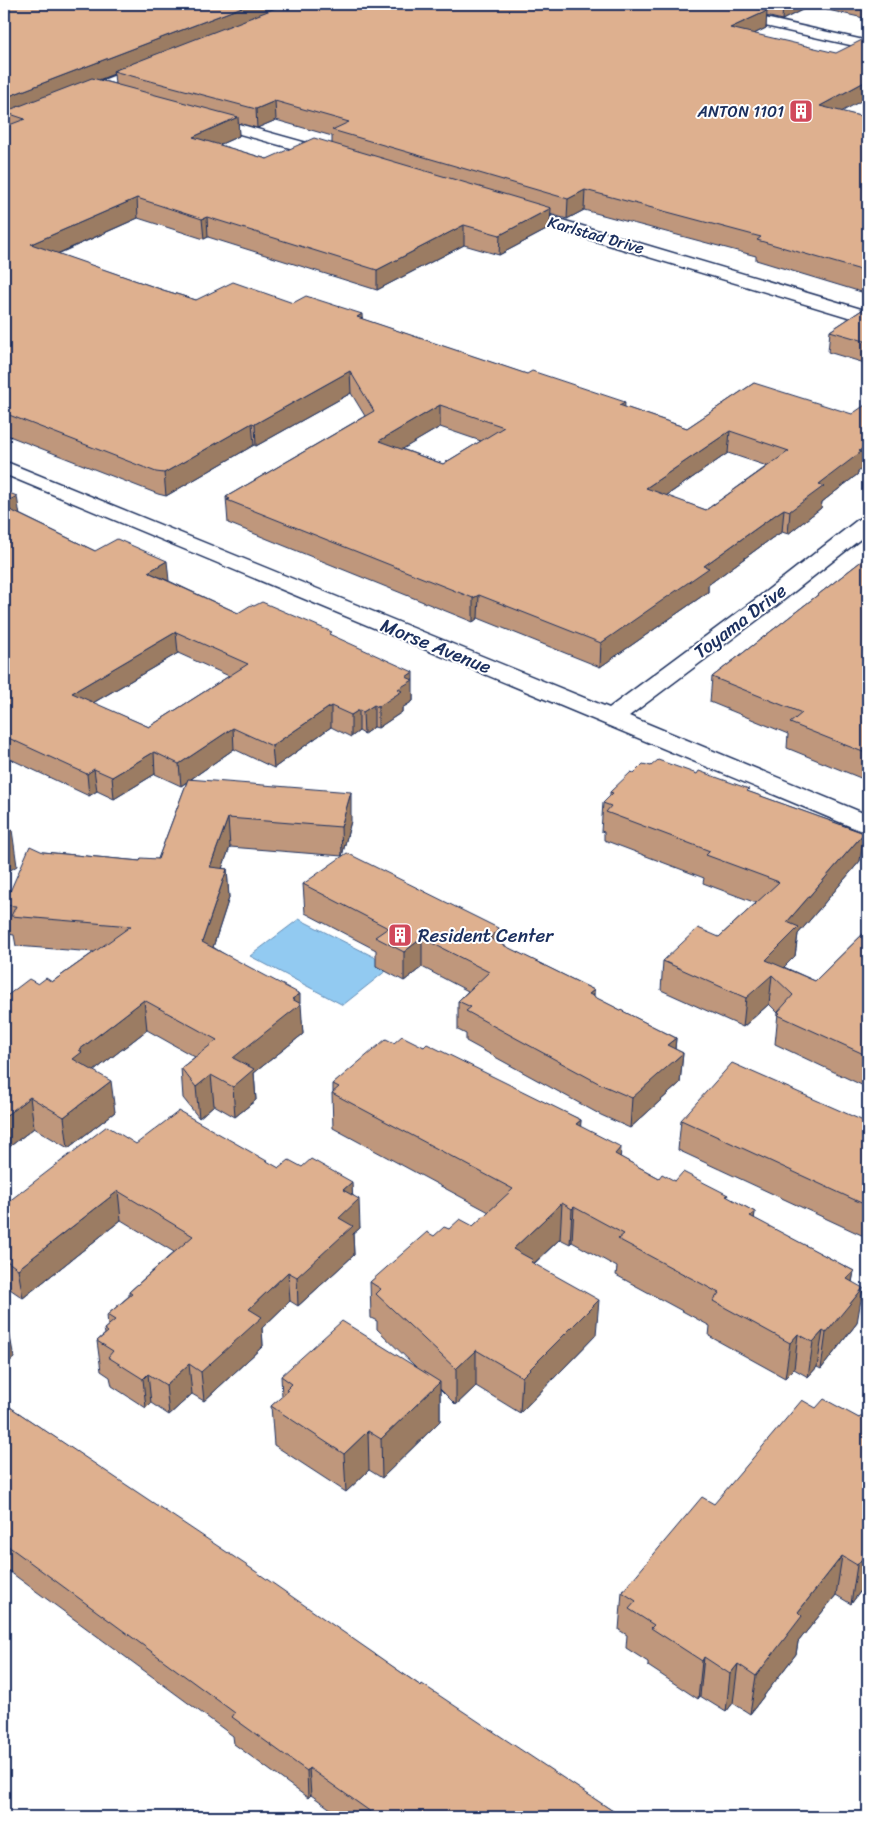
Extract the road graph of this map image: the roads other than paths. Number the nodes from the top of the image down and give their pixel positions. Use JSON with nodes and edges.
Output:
{"nodes":[{"id":1,"x":685,"y":4,"type":"edge"},
{"id":2,"x":744,"y":4,"type":"edge"},
{"id":3,"x":868,"y":32,"type":"edge"},
{"id":4,"x":868,"y":45,"type":"edge"},
{"id":5,"x":158,"y":64,"type":"edge"},
{"id":6,"x":93,"y":89,"type":"junction"},
{"id":7,"x":122,"y":97,"type":"edge"},
{"id":8,"x":186,"y":115,"type":"edge"},
{"id":9,"x":4,"y":124,"type":"edge"},
{"id":10,"x":344,"y":159,"type":"edge"},
{"id":11,"x":501,"y":207,"type":"edge"},
{"id":12,"x":868,"y":316,"type":"edge"},
{"id":13,"x":4,"y":468,"type":"edge"},
{"id":14,"x":868,"y":523,"type":"edge"},
{"id":15,"x":611,"y":718,"type":"junction"},
{"id":16,"x":868,"y":824,"type":"edge"}],
"edges":[{"from":1,"to":4,"type":"street"},
{"from":2,"to":3,"type":"street"},
{"from":5,"to":6,"type":"street"},
{"from":6,"to":7,"type":"street"},
{"from":6,"to":9,"type":"street"},
{"from":8,"to":10,"type":"street"},
{"from":11,"to":12,"type":"street","name":"Karlstad Drive"},
{"from":13,"to":15,"type":"street","name":"Morse Avenue"},
{"from":14,"to":15,"type":"street","name":"Toyama Drive"},
{"from":15,"to":16,"type":"street","name":"Morse Avenue"}]}
